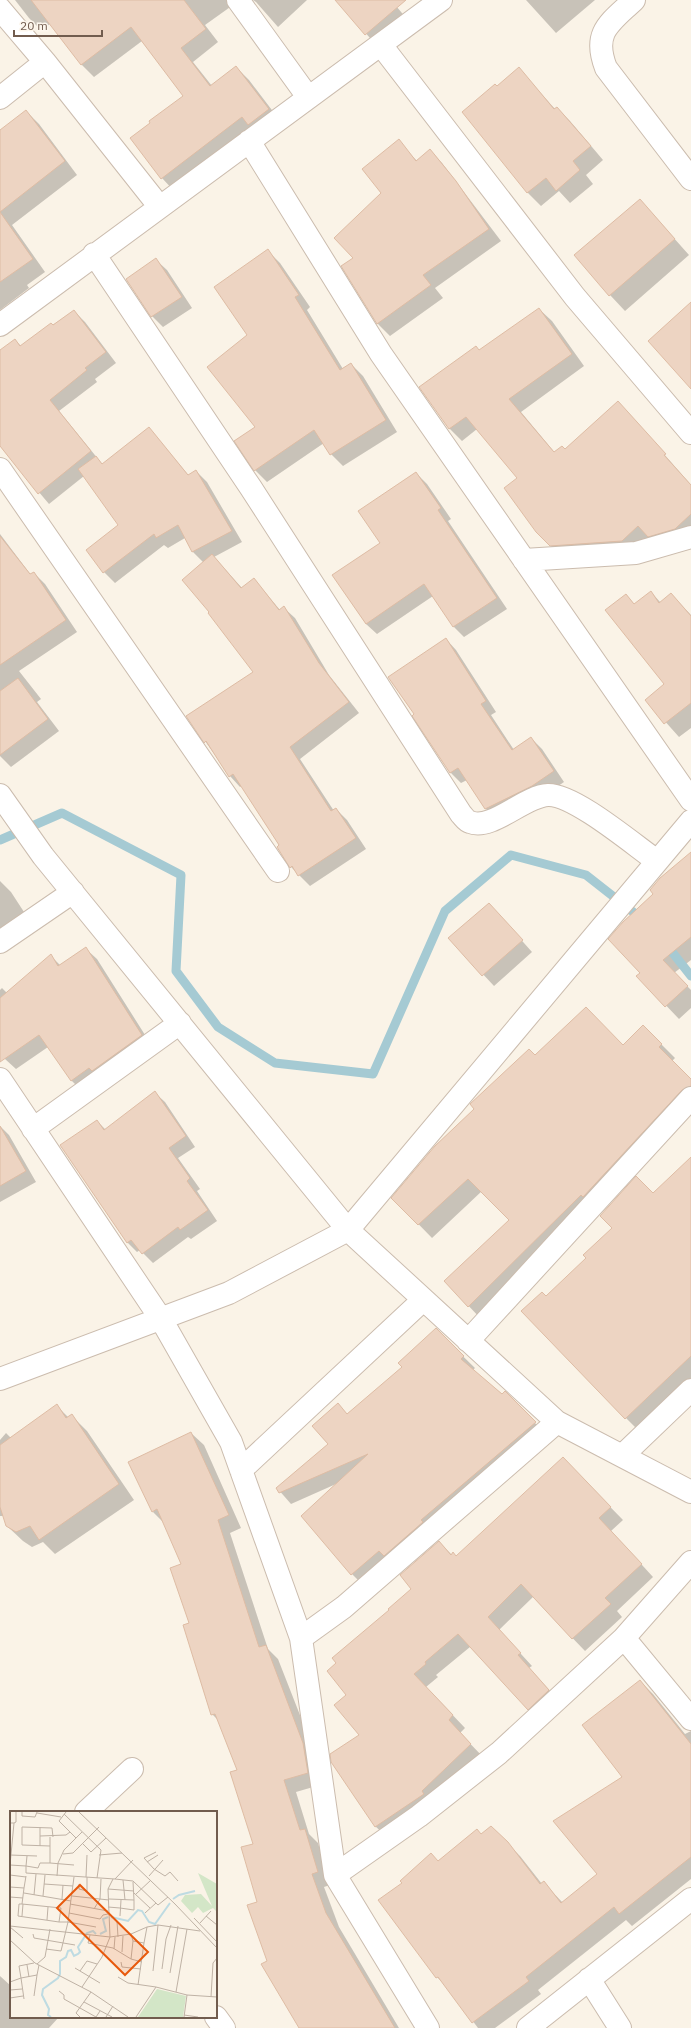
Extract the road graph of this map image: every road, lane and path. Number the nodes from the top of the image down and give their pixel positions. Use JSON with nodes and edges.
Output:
{"nodes":[{"id":1,"x":238,"y":0,"type":"edge"},
{"id":2,"x":441,"y":0,"type":"edge"},
{"id":3,"x":634,"y":0,"type":"edge"},
{"id":4,"x":0,"y":9,"type":"edge"},
{"id":5,"x":382,"y":45,"type":"junction"},
{"id":6,"x":45,"y":62,"type":"junction"},
{"id":7,"x":0,"y":98,"type":"edge"},
{"id":8,"x":308,"y":98,"type":"junction"},
{"id":9,"x":249,"y":141,"type":"junction"},
{"id":10,"x":691,"y":179,"type":"edge"},
{"id":11,"x":159,"y":206,"type":"junction"},
{"id":12,"x":94,"y":254,"type":"junction"},
{"id":13,"x":0,"y":325,"type":"edge"},
{"id":14,"x":689,"y":426,"type":"edge"},
{"id":15,"x":0,"y":469,"type":"edge"},
{"id":16,"x":691,"y":537,"type":"edge"},
{"id":17,"x":524,"y":560,"type":"junction"},
{"id":18,"x":0,"y":795,"type":"edge"},
{"id":19,"x":691,"y":800,"type":"edge"},
{"id":20,"x":691,"y":821,"type":"edge"},
{"id":21,"x":656,"y":861,"type":"junction"},
{"id":22,"x":278,"y":871,"type":"dead end"},
{"id":23,"x":73,"y":892,"type":"junction"},
{"id":24,"x":0,"y":942,"type":"edge"},
{"id":25,"x":180,"y":1023,"type":"junction"},
{"id":26,"x":0,"y":1079,"type":"edge"},
{"id":27,"x":691,"y":1098,"type":"edge"},
{"id":28,"x":33,"y":1129,"type":"junction"},
{"id":29,"x":348,"y":1230,"type":"junction"},
{"id":30,"x":422,"y":1300,"type":"junction"},
{"id":31,"x":160,"y":1319,"type":"junction"},
{"id":32,"x":468,"y":1341,"type":"junction"},
{"id":33,"x":0,"y":1379,"type":"edge"},
{"id":34,"x":691,"y":1390,"type":"edge"},
{"id":35,"x":556,"y":1422,"type":"junction"},
{"id":36,"x":622,"y":1456,"type":"junction"},
{"id":37,"x":241,"y":1470,"type":"junction"},
{"id":38,"x":691,"y":1492,"type":"edge"},
{"id":39,"x":691,"y":1562,"type":"edge"},
{"id":40,"x":301,"y":1638,"type":"junction"},
{"id":41,"x":624,"y":1638,"type":"junction"},
{"id":42,"x":691,"y":1719,"type":"edge"},
{"id":43,"x":132,"y":1769,"type":"dead end"},
{"id":44,"x":87,"y":1811,"type":"edge"},
{"id":45,"x":334,"y":1875,"type":"junction"},
{"id":46,"x":691,"y":1899,"type":"edge"},
{"id":47,"x":589,"y":1979,"type":"junction"},
{"id":48,"x":217,"y":2018,"type":"edge"},
{"id":49,"x":224,"y":2028,"type":"edge"},
{"id":50,"x":428,"y":2028,"type":"edge"},
{"id":51,"x":528,"y":2028,"type":"edge"},
{"id":52,"x":620,"y":2028,"type":"edge"}],
"edges":[{"from":1,"to":8,"type":"street"},
{"from":2,"to":5,"type":"street"},
{"from":3,"to":10,"type":"street"},
{"from":4,"to":6,"type":"street"},
{"from":5,"to":8,"type":"street"},
{"from":5,"to":14,"type":"street"},
{"from":6,"to":7,"type":"street"},
{"from":6,"to":11,"type":"street"},
{"from":8,"to":9,"type":"street"},
{"from":9,"to":11,"type":"street"},
{"from":9,"to":17,"type":"street"},
{"from":11,"to":12,"type":"street"},
{"from":12,"to":13,"type":"street"},
{"from":12,"to":21,"type":"street"},
{"from":15,"to":22,"type":"street"},
{"from":16,"to":17,"type":"street"},
{"from":17,"to":19,"type":"street"},
{"from":18,"to":23,"type":"street"},
{"from":20,"to":21,"type":"street"},
{"from":21,"to":29,"type":"street"},
{"from":23,"to":24,"type":"street"},
{"from":23,"to":25,"type":"street"},
{"from":25,"to":28,"type":"street"},
{"from":25,"to":29,"type":"street"},
{"from":26,"to":28,"type":"street"},
{"from":27,"to":32,"type":"street"},
{"from":28,"to":31,"type":"street"},
{"from":29,"to":30,"type":"street"},
{"from":29,"to":31,"type":"street"},
{"from":30,"to":32,"type":"street"},
{"from":30,"to":37,"type":"street"},
{"from":31,"to":33,"type":"street"},
{"from":31,"to":37,"type":"street"},
{"from":32,"to":35,"type":"street"},
{"from":34,"to":36,"type":"street"},
{"from":35,"to":36,"type":"street"},
{"from":35,"to":40,"type":"street"},
{"from":36,"to":38,"type":"street"},
{"from":37,"to":40,"type":"street"},
{"from":39,"to":41,"type":"street"},
{"from":40,"to":45,"type":"street"},
{"from":41,"to":42,"type":"street"},
{"from":41,"to":45,"type":"street"},
{"from":43,"to":44,"type":"street"},
{"from":45,"to":50,"type":"street"},
{"from":46,"to":47,"type":"street"},
{"from":47,"to":51,"type":"street"},
{"from":47,"to":52,"type":"street"},
{"from":48,"to":49,"type":"street"}]}
